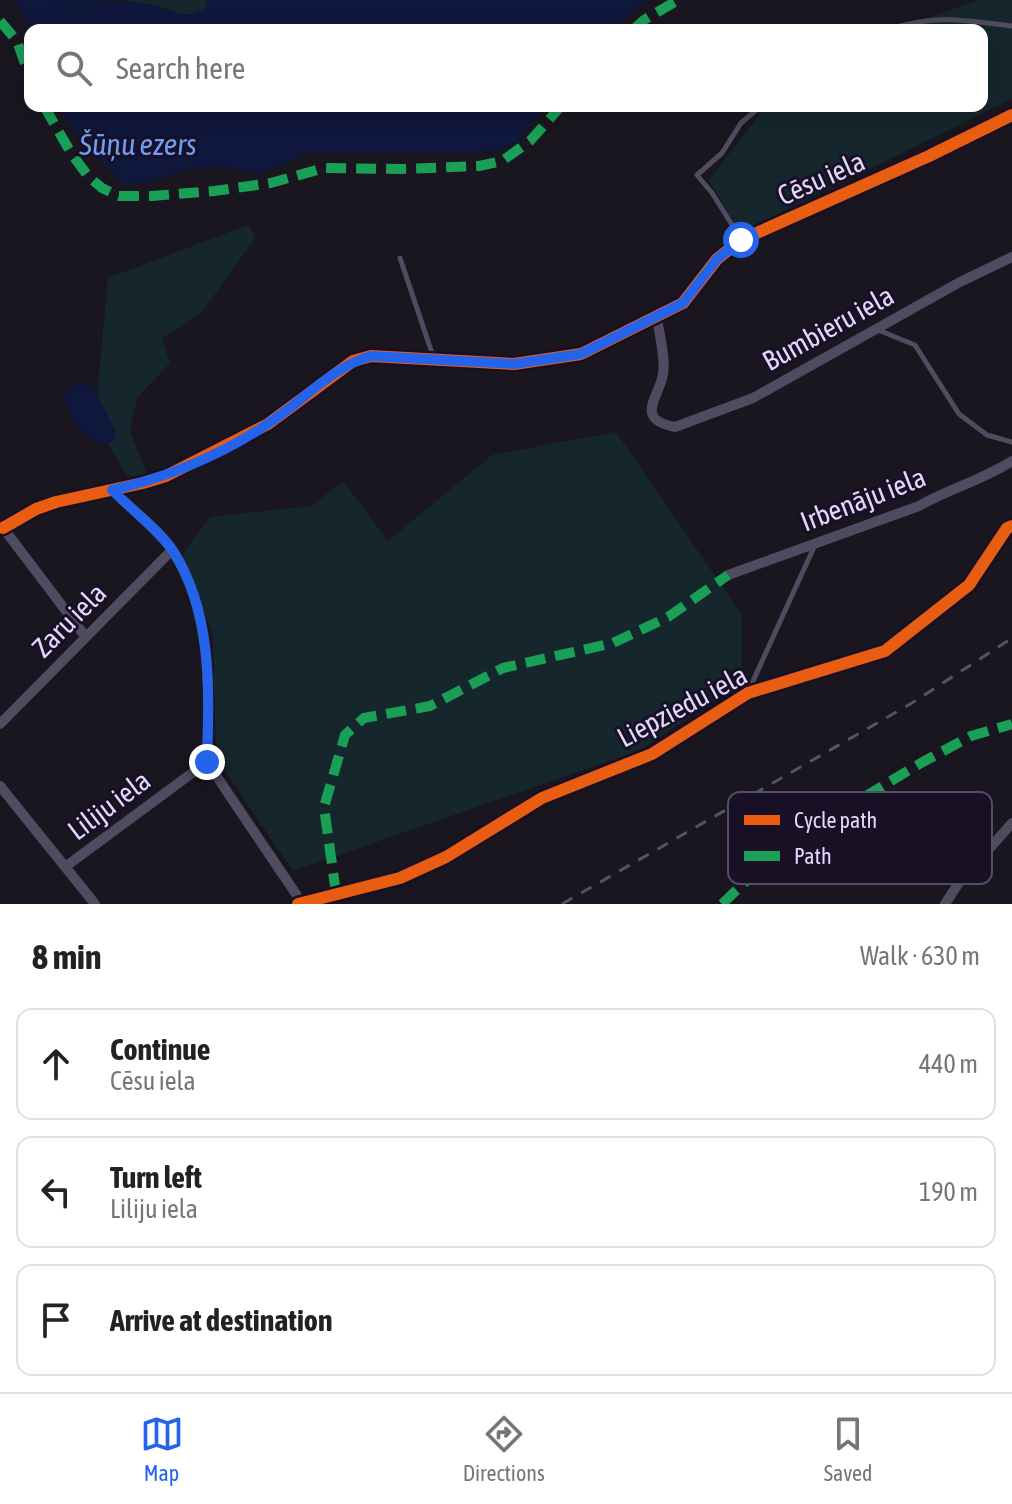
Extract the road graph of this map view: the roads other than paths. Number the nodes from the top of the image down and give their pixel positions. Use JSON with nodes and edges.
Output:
{"nodes":[{"id":1,"x":905,"y":24,"type":"edge"},
{"id":2,"x":1012,"y":26,"type":"edge"},
{"id":3,"x":754,"y":112,"type":"edge"},
{"id":4,"x":1012,"y":115,"type":"edge"},
{"id":5,"x":741,"y":240,"type":"junction"},
{"id":6,"x":1012,"y":257,"type":"edge"},
{"id":7,"x":400,"y":258,"type":"dead end"},
{"id":8,"x":657,"y":318,"type":"junction"},
{"id":9,"x":877,"y":330,"type":"junction"},
{"id":10,"x":434,"y":359,"type":"junction"},
{"id":11,"x":1012,"y":442,"type":"edge"},
{"id":12,"x":1012,"y":461,"type":"edge"},
{"id":13,"x":112,"y":490,"type":"junction"},
{"id":14,"x":2,"y":525,"type":"edge"},
{"id":15,"x":1012,"y":526,"type":"edge"},
{"id":16,"x":815,"y":544,"type":"junction"},
{"id":17,"x":172,"y":550,"type":"junction"},
{"id":18,"x":728,"y":575,"type":"dead end"},
{"id":19,"x":85,"y":636,"type":"junction"},
{"id":20,"x":748,"y":693,"type":"junction"},
{"id":21,"x":0,"y":724,"type":"edge"},
{"id":22,"x":207,"y":762,"type":"junction"},
{"id":23,"x":0,"y":786,"type":"edge"},
{"id":24,"x":1012,"y":823,"type":"edge"},
{"id":25,"x":992,"y":846,"type":"edge"},
{"id":26,"x":65,"y":867,"type":"junction"},
{"id":27,"x":958,"y":884,"type":"edge"},
{"id":28,"x":300,"y":903,"type":"edge"},
{"id":29,"x":95,"y":904,"type":"edge"},
{"id":30,"x":945,"y":904,"type":"edge"}],
"edges":[{"from":1,"to":2,"type":"lane"},
{"from":3,"to":5,"type":"lane"},
{"from":4,"to":5,"type":"street","name":"Cēsu iela"},
{"from":5,"to":8,"type":"street","name":"Cēsu iela"},
{"from":6,"to":9,"type":"street","name":"Bumbieru iela"},
{"from":7,"to":10,"type":"lane"},
{"from":8,"to":9,"type":"street","name":"Bumbieru iela"},
{"from":8,"to":10,"type":"street","name":"Cēsu iela"},
{"from":9,"to":11,"type":"lane"},
{"from":10,"to":13,"type":"street","name":"Cēsu iela"},
{"from":12,"to":16,"type":"street","name":"Irbenāju iela"},
{"from":13,"to":14,"type":"street","name":"Cēsu iela"},
{"from":13,"to":17,"type":"street"},
{"from":14,"to":19,"type":"street"},
{"from":15,"to":20,"type":"street","name":"Liepziedu iela"},
{"from":16,"to":18,"type":"street","name":"Irbenāju iela"},
{"from":16,"to":20,"type":"lane"},
{"from":17,"to":19,"type":"street","name":"Zaru iela"},
{"from":17,"to":22,"type":"street"},
{"from":19,"to":21,"type":"street","name":"Zaru iela"},
{"from":20,"to":28,"type":"street","name":"Liepziedu iela"},
{"from":22,"to":26,"type":"street","name":"Liliju iela"},
{"from":22,"to":28,"type":"street"},
{"from":23,"to":26,"type":"street"},
{"from":24,"to":25,"type":"street"},
{"from":26,"to":29,"type":"street"},
{"from":27,"to":30,"type":"street"}]}
